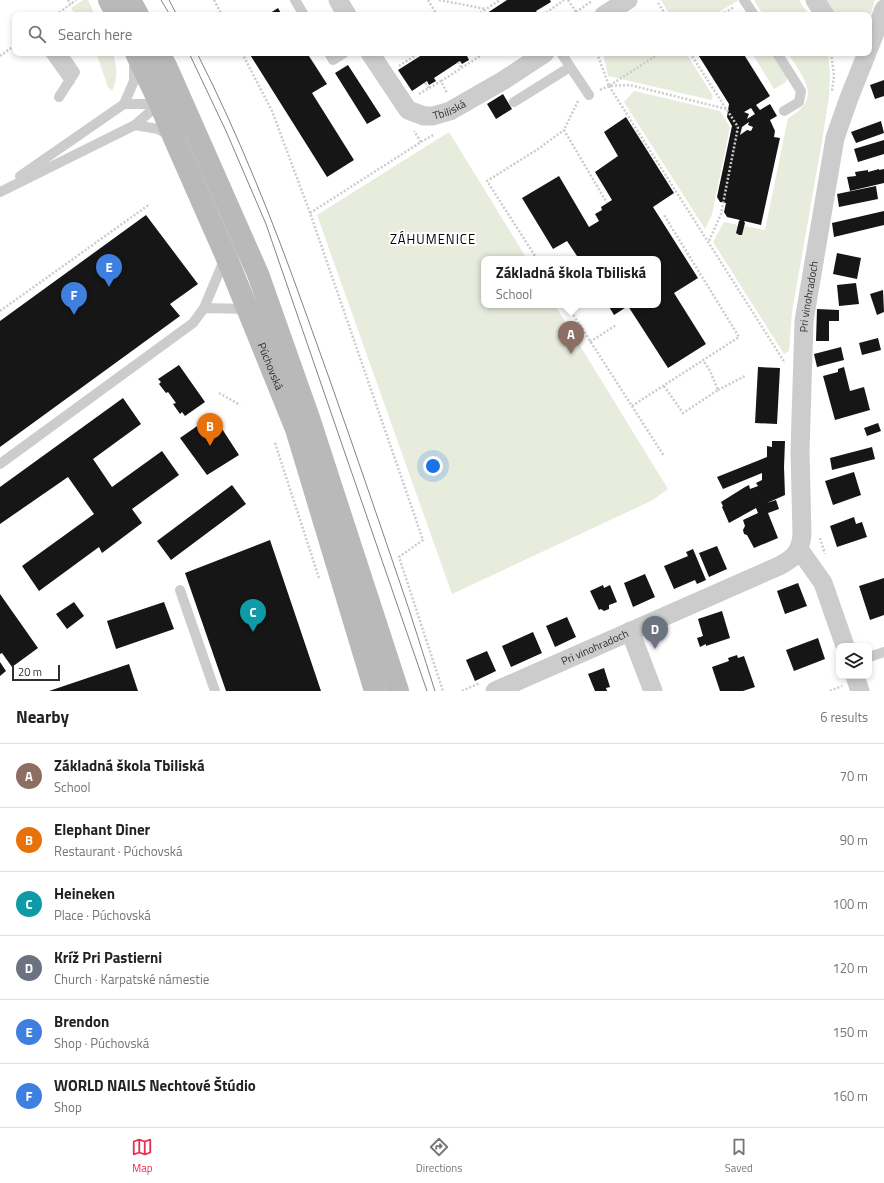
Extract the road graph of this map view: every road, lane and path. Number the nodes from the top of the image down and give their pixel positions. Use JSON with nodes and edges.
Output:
{"nodes":[{"id":1,"x":68,"y":0,"type":"edge"},
{"id":2,"x":76,"y":0,"type":"edge"},
{"id":3,"x":109,"y":0,"type":"edge"},
{"id":4,"x":130,"y":0,"type":"edge"},
{"id":5,"x":214,"y":0,"type":"edge"},
{"id":6,"x":295,"y":0,"type":"edge"},
{"id":7,"x":338,"y":0,"type":"edge"},
{"id":8,"x":428,"y":0,"type":"edge"},
{"id":9,"x":439,"y":0,"type":"edge"},
{"id":10,"x":500,"y":0,"type":"edge"},
{"id":11,"x":564,"y":0,"type":"edge"},
{"id":12,"x":568,"y":0,"type":"edge"},
{"id":13,"x":594,"y":0,"type":"edge"},
{"id":14,"x":628,"y":0,"type":"edge"},
{"id":15,"x":744,"y":0,"type":"edge"},
{"id":16,"x":816,"y":0,"type":"edge"},
{"id":17,"x":658,"y":3,"type":"dead end"},
{"id":18,"x":71,"y":4,"type":"junction"},
{"id":19,"x":486,"y":9,"type":"junction"},
{"id":20,"x":884,"y":9,"type":"edge"},
{"id":21,"x":60,"y":12,"type":"edge"},
{"id":22,"x":115,"y":12,"type":"edge"},
{"id":23,"x":136,"y":12,"type":"edge"},
{"id":24,"x":220,"y":12,"type":"edge"},
{"id":25,"x":302,"y":12,"type":"edge"},
{"id":26,"x":345,"y":12,"type":"edge"},
{"id":27,"x":435,"y":12,"type":"edge"},
{"id":28,"x":482,"y":12,"type":"edge"},
{"id":29,"x":547,"y":12,"type":"edge"},
{"id":30,"x":576,"y":12,"type":"edge"},
{"id":31,"x":579,"y":12,"type":"edge"},
{"id":32,"x":609,"y":12,"type":"edge"},
{"id":33,"x":664,"y":12,"type":"edge"},
{"id":34,"x":752,"y":12,"type":"edge"},
{"id":35,"x":823,"y":12,"type":"edge"},
{"id":36,"x":872,"y":40,"type":"edge"},
{"id":37,"x":12,"y":47,"type":"edge"},
{"id":38,"x":0,"y":56,"type":"edge"},
{"id":39,"x":52,"y":56,"type":"edge"},
{"id":40,"x":64,"y":56,"type":"edge"},
{"id":41,"x":135,"y":56,"type":"edge"},
{"id":42,"x":137,"y":56,"type":"edge"},
{"id":43,"x":244,"y":56,"type":"edge"},
{"id":44,"x":331,"y":56,"type":"edge"},
{"id":45,"x":339,"y":56,"type":"edge"},
{"id":46,"x":372,"y":56,"type":"edge"},
{"id":47,"x":414,"y":56,"type":"edge"},
{"id":48,"x":481,"y":56,"type":"edge"},
{"id":49,"x":540,"y":56,"type":"edge"},
{"id":50,"x":563,"y":56,"type":"edge"},
{"id":51,"x":598,"y":56,"type":"edge"},
{"id":52,"x":655,"y":56,"type":"edge"},
{"id":53,"x":692,"y":56,"type":"edge"},
{"id":54,"x":779,"y":56,"type":"edge"},
{"id":55,"x":831,"y":56,"type":"edge"},
{"id":56,"x":855,"y":56,"type":"edge"},
{"id":57,"x":163,"y":60,"type":"edge"},
{"id":58,"x":864,"y":61,"type":"edge"},
{"id":59,"x":458,"y":62,"type":"dead end"},
{"id":60,"x":398,"y":66,"type":"dead end"},
{"id":61,"x":462,"y":67,"type":"junction"},
{"id":62,"x":570,"y":67,"type":"junction"},
{"id":63,"x":70,"y":81,"type":"junction"},
{"id":64,"x":441,"y":81,"type":"dead end"},
{"id":65,"x":425,"y":82,"type":"dead end"},
{"id":66,"x":609,"y":86,"type":"junction"},
{"id":67,"x":429,"y":88,"type":"dead end"},
{"id":68,"x":589,"y":94,"type":"junction"},
{"id":69,"x":831,"y":97,"type":"dead end"},
{"id":70,"x":59,"y":98,"type":"dead end"},
{"id":71,"x":514,"y":102,"type":"dead end"},
{"id":72,"x":124,"y":104,"type":"junction"},
{"id":73,"x":169,"y":108,"type":"junction"},
{"id":74,"x":726,"y":109,"type":"junction"},
{"id":75,"x":784,"y":111,"type":"dead end"},
{"id":76,"x":134,"y":124,"type":"junction"},
{"id":77,"x":411,"y":125,"type":"dead end"},
{"id":78,"x":193,"y":127,"type":"junction"},
{"id":79,"x":564,"y":130,"type":"junction"},
{"id":80,"x":174,"y":138,"type":"junction"},
{"id":81,"x":0,"y":191,"type":"edge"},
{"id":82,"x":607,"y":203,"type":"dead end"},
{"id":83,"x":150,"y":204,"type":"dead end"},
{"id":84,"x":310,"y":213,"type":"junction"},
{"id":85,"x":664,"y":215,"type":"dead end"},
{"id":86,"x":709,"y":241,"type":"junction"},
{"id":87,"x":226,"y":256,"type":"junction"},
{"id":88,"x":535,"y":256,"type":"edge"},
{"id":89,"x":204,"y":308,"type":"junction"},
{"id":90,"x":569,"y":308,"type":"edge"},
{"id":91,"x":247,"y":309,"type":"junction"},
{"id":92,"x":0,"y":311,"type":"edge"},
{"id":93,"x":616,"y":325,"type":"dead end"},
{"id":94,"x":590,"y":342,"type":"junction"},
{"id":95,"x":702,"y":360,"type":"junction"},
{"id":96,"x":787,"y":366,"type":"dead end"},
{"id":97,"x":745,"y":376,"type":"dead end"},
{"id":98,"x":664,"y":386,"type":"junction"},
{"id":99,"x":718,"y":390,"type":"junction"},
{"id":100,"x":219,"y":393,"type":"dead end"},
{"id":101,"x":240,"y":405,"type":"dead end"},
{"id":102,"x":632,"y":406,"type":"junction"},
{"id":103,"x":664,"y":456,"type":"dead end"},
{"id":104,"x":0,"y":464,"type":"edge"},
{"id":105,"x":817,"y":531,"type":"dead end"},
{"id":106,"x":800,"y":548,"type":"junction"},
{"id":107,"x":826,"y":558,"type":"dead end"},
{"id":108,"x":180,"y":590,"type":"dead end"},
{"id":109,"x":630,"y":631,"type":"junction"},
{"id":110,"x":844,"y":643,"type":"edge"},
{"id":111,"x":884,"y":652,"type":"edge"},
{"id":112,"x":872,"y":656,"type":"edge"},
{"id":113,"x":856,"y":679,"type":"edge"},
{"id":114,"x":489,"y":686,"type":"edge"},
{"id":115,"x":215,"y":691,"type":"edge"},
{"id":116,"x":375,"y":691,"type":"edge"},
{"id":117,"x":398,"y":691,"type":"edge"},
{"id":118,"x":443,"y":691,"type":"edge"},
{"id":119,"x":462,"y":691,"type":"edge"},
{"id":120,"x":652,"y":691,"type":"edge"},
{"id":121,"x":860,"y":691,"type":"edge"}],
"edges":[{"from":1,"to":18,"type":"path"},
{"from":2,"to":18,"type":"path"},
{"from":3,"to":22,"type":"main road"},
{"from":4,"to":23,"type":"main road"},
{"from":5,"to":24,"type":"path"},
{"from":6,"to":25,"type":"lane"},
{"from":7,"to":26,"type":"street"},
{"from":8,"to":27,"type":"path"},
{"from":9,"to":19,"type":"path"},
{"from":10,"to":19,"type":"path"},
{"from":11,"to":29,"type":"path"},
{"from":12,"to":30,"type":"path"},
{"from":13,"to":31,"type":"path"},
{"from":14,"to":32,"type":"street"},
{"from":15,"to":34,"type":"lane"},
{"from":16,"to":35,"type":"street"},
{"from":17,"to":33,"type":"path"},
{"from":18,"to":21,"type":"path"},
{"from":19,"to":28,"type":"path"},
{"from":20,"to":36,"type":"street"},
{"from":37,"to":38,"type":"path"},
{"from":39,"to":63,"type":"lane"},
{"from":40,"to":63,"type":"lane"},
{"from":41,"to":72,"type":"lane"},
{"from":42,"to":73,"type":"main road","name":"Púchovská"},
{"from":43,"to":84,"type":"path"},
{"from":44,"to":45,"type":"lane"},
{"from":46,"to":49,"type":"street","name":"Tbiliská"},
{"from":47,"to":60,"type":"path"},
{"from":48,"to":61,"type":"path"},
{"from":50,"to":62,"type":"lane"},
{"from":51,"to":66,"type":"path"},
{"from":52,"to":66,"type":"path"},
{"from":53,"to":74,"type":"path"},
{"from":54,"to":75,"type":"lane"},
{"from":55,"to":69,"type":"path"},
{"from":56,"to":58,"type":"street"},
{"from":57,"to":73,"type":"lane"},
{"from":57,"to":78,"type":"main road","name":"Púchovská"},
{"from":58,"to":106,"type":"street","name":"Pri vinohradoch"},
{"from":59,"to":61,"type":"path"},
{"from":61,"to":64,"type":"path"},
{"from":62,"to":68,"type":"lane"},
{"from":62,"to":71,"type":"lane"},
{"from":63,"to":70,"type":"lane"},
{"from":65,"to":67,"type":"path"},
{"from":66,"to":68,"type":"path"},
{"from":66,"to":74,"type":"path"},
{"from":66,"to":86,"type":"path"},
{"from":68,"to":79,"type":"path"},
{"from":72,"to":73,"type":"lane"},
{"from":72,"to":81,"type":"lane"},
{"from":73,"to":76,"type":"lane"},
{"from":73,"to":78,"type":"lane"},
{"from":73,"to":80,"type":"main road","name":"Púchovská"},
{"from":74,"to":86,"type":"path"},
{"from":76,"to":80,"type":"lane"},
{"from":76,"to":81,"type":"lane"},
{"from":77,"to":84,"type":"path"},
{"from":78,"to":117,"type":"main road","name":"Púchovská"},
{"from":79,"to":82,"type":"path"},
{"from":79,"to":88,"type":"path"},
{"from":80,"to":87,"type":"main road","name":"Púchovská"},
{"from":83,"to":92,"type":"path"},
{"from":84,"to":118,"type":"path"},
{"from":85,"to":95,"type":"path"},
{"from":86,"to":96,"type":"path"},
{"from":87,"to":89,"type":"lane"},
{"from":87,"to":91,"type":"main road","name":"Púchovská"},
{"from":89,"to":91,"type":"lane"},
{"from":89,"to":104,"type":"lane"},
{"from":90,"to":94,"type":"path"},
{"from":91,"to":116,"type":"main road","name":"Púchovská"},
{"from":93,"to":94,"type":"path"},
{"from":94,"to":102,"type":"path"},
{"from":95,"to":98,"type":"path"},
{"from":95,"to":99,"type":"path"},
{"from":97,"to":99,"type":"path"},
{"from":98,"to":99,"type":"path"},
{"from":98,"to":102,"type":"path"},
{"from":100,"to":101,"type":"path"},
{"from":102,"to":103,"type":"path"},
{"from":105,"to":107,"type":"path"},
{"from":106,"to":109,"type":"street","name":"Pri vinohradoch"},
{"from":106,"to":110,"type":"street"},
{"from":108,"to":115,"type":"lane"},
{"from":109,"to":114,"type":"street","name":"Pri vinohradoch"},
{"from":109,"to":120,"type":"street"},
{"from":111,"to":112,"type":"lane"},
{"from":113,"to":121,"type":"street"},
{"from":114,"to":119,"type":"path"}]}
